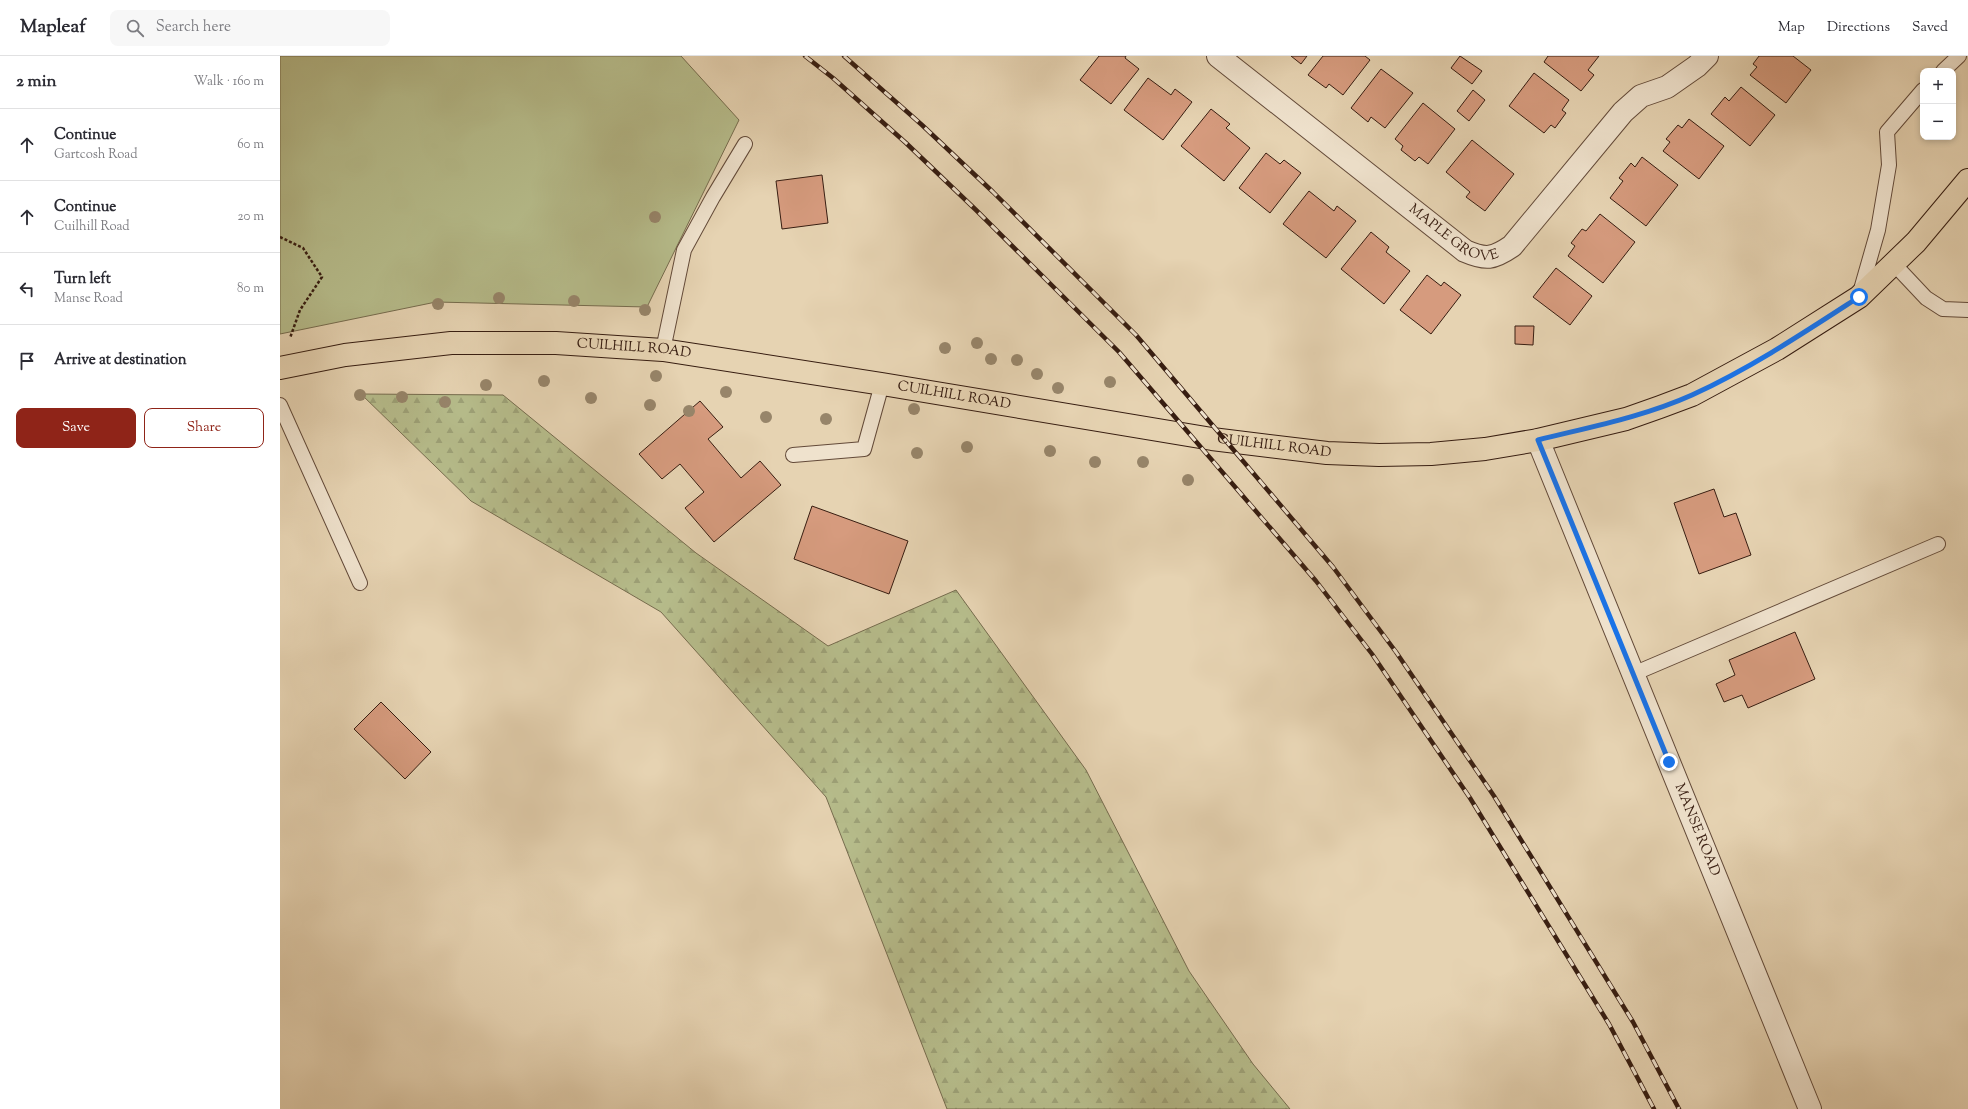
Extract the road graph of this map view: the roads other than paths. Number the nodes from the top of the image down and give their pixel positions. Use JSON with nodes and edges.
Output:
{"nodes":[{"id":1,"x":1218,"y":56,"type":"edge"},
{"id":2,"x":1707,"y":56,"type":"edge"},
{"id":3,"x":1959,"y":56,"type":"edge"},
{"id":4,"x":1946,"y":68,"type":"edge"},
{"id":5,"x":1920,"y":94,"type":"edge"},
{"id":6,"x":745,"y":144,"type":"dead end"},
{"id":7,"x":1968,"y":180,"type":"edge"},
{"id":8,"x":1894,"y":264,"type":"junction"},
{"id":9,"x":1859,"y":297,"type":"junction"},
{"id":10,"x":1968,"y":310,"type":"edge"},
{"id":11,"x":663,"y":350,"type":"junction"},
{"id":12,"x":280,"y":368,"type":"edge"},
{"id":13,"x":882,"y":384,"type":"junction"},
{"id":14,"x":280,"y":405,"type":"edge"},
{"id":15,"x":1538,"y":440,"type":"junction"},
{"id":16,"x":793,"y":455,"type":"dead end"},
{"id":17,"x":1938,"y":544,"type":"dead end"},
{"id":18,"x":360,"y":583,"type":"dead end"},
{"id":19,"x":1633,"y":674,"type":"junction"},
{"id":20,"x":1810,"y":1109,"type":"edge"}],
"edges":[{"from":1,"to":2,"type":"street","name":"MAPLE GROVE"},
{"from":3,"to":4,"type":"lane"},
{"from":5,"to":9,"type":"lane"},
{"from":6,"to":11,"type":"lane"},
{"from":7,"to":8,"type":"main road","name":"CUILHILL ROAD"},
{"from":8,"to":9,"type":"main road","name":"CUILHILL ROAD"},
{"from":8,"to":10,"type":"lane"},
{"from":9,"to":15,"type":"main road","name":"CUILHILL ROAD"},
{"from":11,"to":12,"type":"main road","name":"CUILHILL ROAD"},
{"from":11,"to":13,"type":"main road","name":"CUILHILL ROAD"},
{"from":13,"to":15,"type":"main road","name":"CUILHILL ROAD"},
{"from":13,"to":16,"type":"lane"},
{"from":14,"to":18,"type":"lane"},
{"from":15,"to":19,"type":"street","name":"MANSE ROAD"},
{"from":17,"to":19,"type":"lane"},
{"from":19,"to":20,"type":"street","name":"MANSE ROAD"}]}
